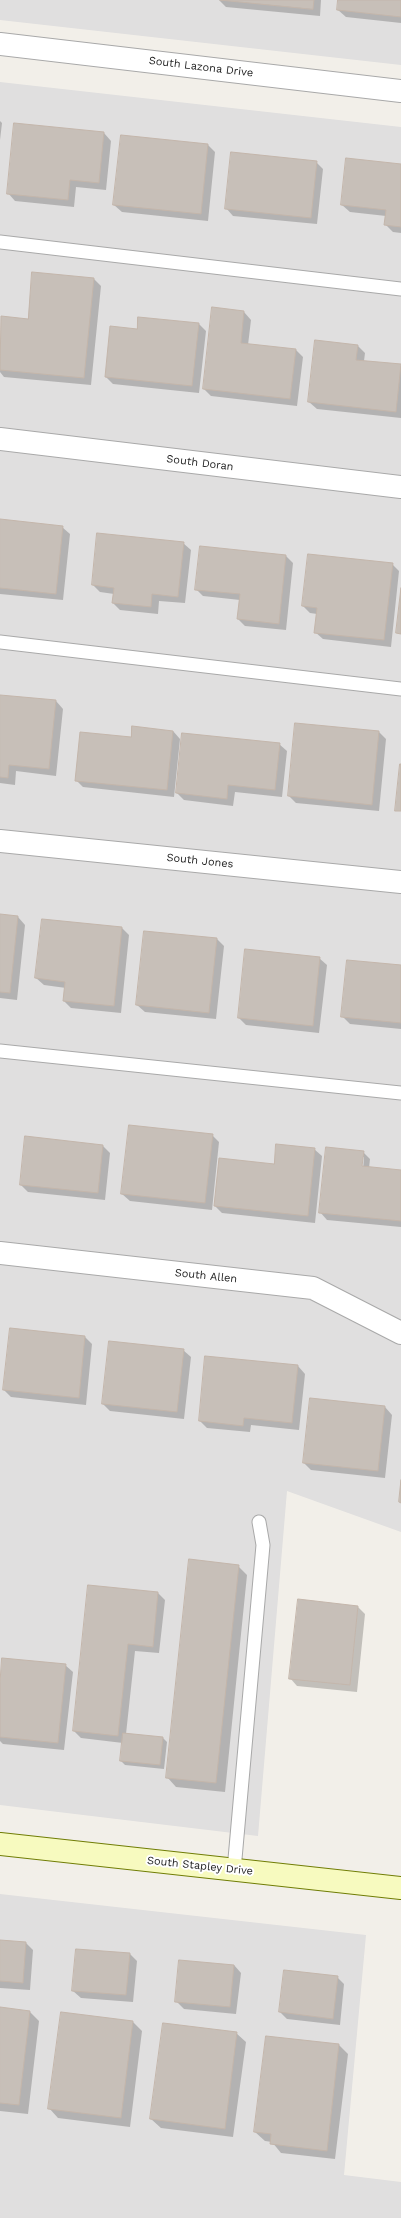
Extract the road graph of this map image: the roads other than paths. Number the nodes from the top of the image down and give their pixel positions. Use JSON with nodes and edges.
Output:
{"nodes":[{"id":1,"x":0,"y":44,"type":"edge"},
{"id":2,"x":401,"y":90,"type":"edge"},
{"id":3,"x":0,"y":242,"type":"edge"},
{"id":4,"x":401,"y":289,"type":"edge"},
{"id":5,"x":0,"y":439,"type":"edge"},
{"id":6,"x":401,"y":487,"type":"edge"},
{"id":7,"x":0,"y":642,"type":"edge"},
{"id":8,"x":401,"y":689,"type":"edge"},
{"id":9,"x":0,"y":841,"type":"edge"},
{"id":10,"x":401,"y":882,"type":"edge"},
{"id":11,"x":0,"y":1051,"type":"edge"},
{"id":12,"x":401,"y":1093,"type":"edge"},
{"id":13,"x":0,"y":1253,"type":"edge"},
{"id":14,"x":401,"y":1333,"type":"edge"},
{"id":15,"x":259,"y":1522,"type":"dead end"},
{"id":16,"x":0,"y":1844,"type":"edge"},
{"id":17,"x":234,"y":1870,"type":"junction"},
{"id":18,"x":401,"y":1888,"type":"edge"}],
"edges":[{"from":1,"to":2,"type":"street","name":"South Lazona Drive"},
{"from":3,"to":4,"type":"lane"},
{"from":5,"to":6,"type":"street","name":"South Doran"},
{"from":7,"to":8,"type":"lane"},
{"from":9,"to":10,"type":"street","name":"South Jones"},
{"from":11,"to":12,"type":"lane"},
{"from":13,"to":14,"type":"street","name":"South Allen"},
{"from":15,"to":17,"type":"lane"},
{"from":16,"to":17,"type":"main road","name":"South Stapley Drive"},
{"from":17,"to":18,"type":"main road","name":"South Stapley Drive"}]}
